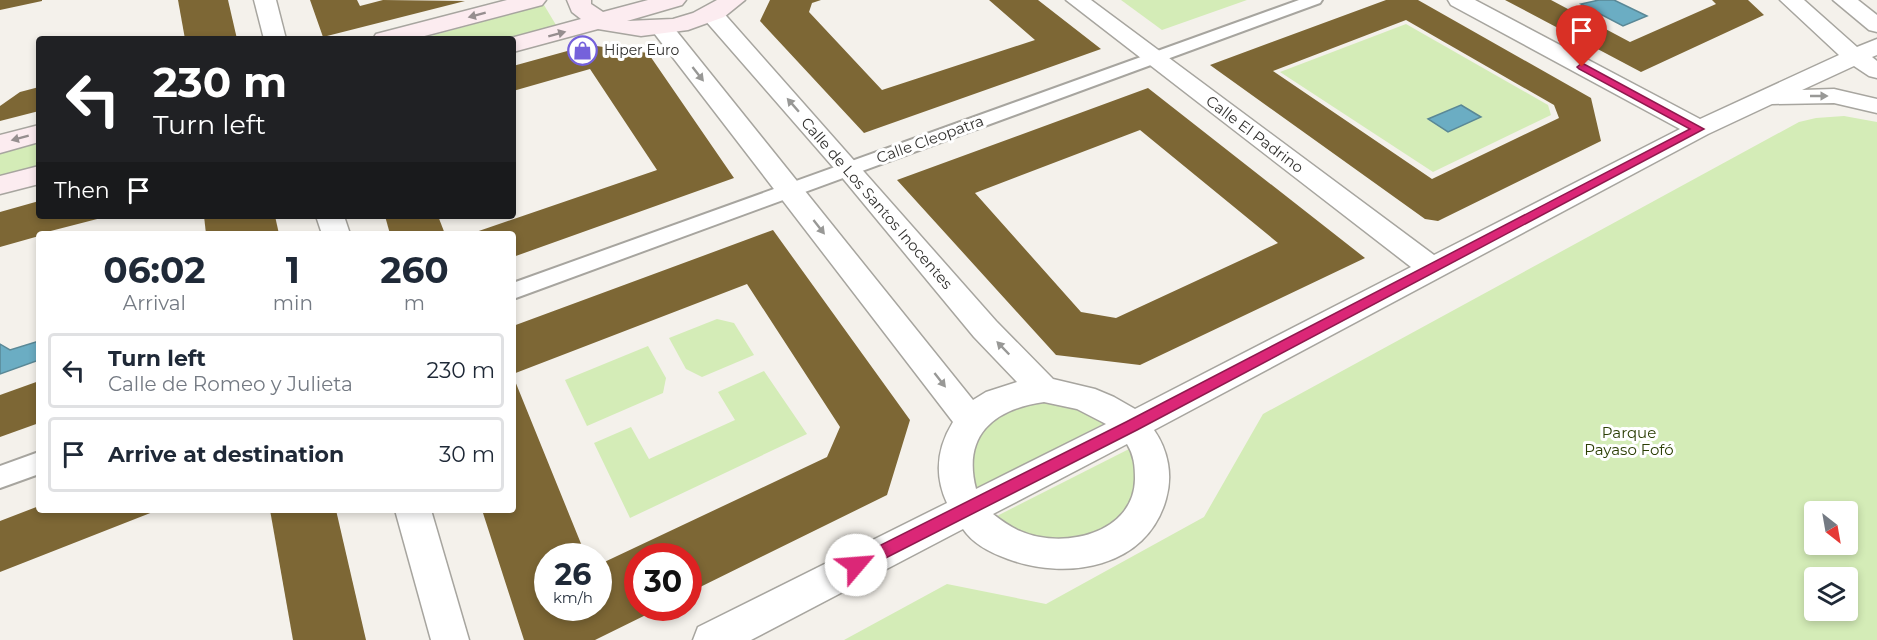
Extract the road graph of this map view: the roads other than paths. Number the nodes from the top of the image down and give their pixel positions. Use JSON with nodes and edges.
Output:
{"nodes":[{"id":1,"x":265,"y":0,"type":"edge"},
{"id":2,"x":534,"y":0,"type":"edge"},
{"id":3,"x":579,"y":0,"type":"edge"},
{"id":4,"x":674,"y":0,"type":"edge"},
{"id":5,"x":1077,"y":0,"type":"edge"},
{"id":6,"x":1314,"y":0,"type":"edge"},
{"id":7,"x":1459,"y":0,"type":"edge"},
{"id":8,"x":1791,"y":0,"type":"edge"},
{"id":9,"x":1844,"y":0,"type":"edge"},
{"id":10,"x":723,"y":7,"type":"edge"},
{"id":11,"x":600,"y":21,"type":"junction"},
{"id":12,"x":1877,"y":25,"type":"edge"},
{"id":13,"x":662,"y":28,"type":"junction"},
{"id":14,"x":274,"y":36,"type":"edge"},
{"id":15,"x":396,"y":36,"type":"edge"},
{"id":16,"x":516,"y":44,"type":"edge"},
{"id":17,"x":1865,"y":51,"type":"edge"},
{"id":18,"x":1154,"y":58,"type":"junction"},
{"id":19,"x":1877,"y":71,"type":"edge"},
{"id":20,"x":1761,"y":100,"type":"junction"},
{"id":21,"x":1877,"y":106,"type":"edge"},
{"id":22,"x":1699,"y":129,"type":"junction"},
{"id":23,"x":36,"y":134,"type":"edge"},
{"id":24,"x":0,"y":144,"type":"edge"},
{"id":25,"x":849,"y":169,"type":"junction"},
{"id":26,"x":36,"y":176,"type":"edge"},
{"id":27,"x":0,"y":186,"type":"edge"},
{"id":28,"x":790,"y":190,"type":"junction"},
{"id":29,"x":1432,"y":268,"type":"junction"},
{"id":30,"x":516,"y":290,"type":"edge"},
{"id":31,"x":1044,"y":390,"type":"junction"},
{"id":32,"x":971,"y":421,"type":"junction"},
{"id":33,"x":1132,"y":426,"type":"junction"},
{"id":34,"x":36,"y":464,"type":"edge"},
{"id":35,"x":0,"y":477,"type":"edge"},
{"id":36,"x":967,"y":508,"type":"junction"},
{"id":37,"x":414,"y":513,"type":"edge"},
{"id":38,"x":450,"y":640,"type":"edge"},
{"id":39,"x":712,"y":640,"type":"edge"}],
"edges":[{"from":1,"to":14,"type":"street"},
{"from":2,"to":15,"type":"main road","one_way":true},
{"from":3,"to":11,"type":"main road"},
{"from":4,"to":11,"type":"main road"},
{"from":5,"to":18,"type":"street","name":"Calle El Padrino"},
{"from":6,"to":18,"type":"street","name":"Calle Cleopatra"},
{"from":7,"to":22,"type":"street"},
{"from":8,"to":17,"type":"street"},
{"from":9,"to":12,"type":"street"},
{"from":10,"to":13,"type":"main road"},
{"from":25,"to":10,"type":"street","name":"Calle de Los Santos Inocentes","one_way":true},
{"from":11,"to":13,"type":"main road"},
{"from":16,"to":11,"type":"main road","one_way":true},
{"from":13,"to":28,"type":"street","one_way":true},
{"from":17,"to":19,"type":"street"},
{"from":17,"to":20,"type":"street"},
{"from":18,"to":25,"type":"street","name":"Calle Cleopatra"},
{"from":18,"to":29,"type":"street","name":"Calle El Padrino"},
{"from":20,"to":21,"type":"street","one_way":true},
{"from":20,"to":22,"type":"street"},
{"from":22,"to":29,"type":"street"},
{"from":23,"to":24,"type":"main road","one_way":true},
{"from":25,"to":28,"type":"street","name":"Calle Cleopatra"},
{"from":31,"to":25,"type":"street","name":"Calle de Los Santos Inocentes","one_way":true},
{"from":26,"to":27,"type":"main road"},
{"from":28,"to":30,"type":"street","name":"Calle Cleopatra"},
{"from":28,"to":32,"type":"street","one_way":true},
{"from":29,"to":33,"type":"street"},
{"from":31,"to":32,"type":"street"},
{"from":31,"to":33,"type":"street"},
{"from":32,"to":36,"type":"street"},
{"from":33,"to":36,"type":"street"},
{"from":33,"to":36,"type":"street"},
{"from":34,"to":35,"type":"street"},
{"from":36,"to":39,"type":"street"},
{"from":37,"to":38,"type":"street"}]}
